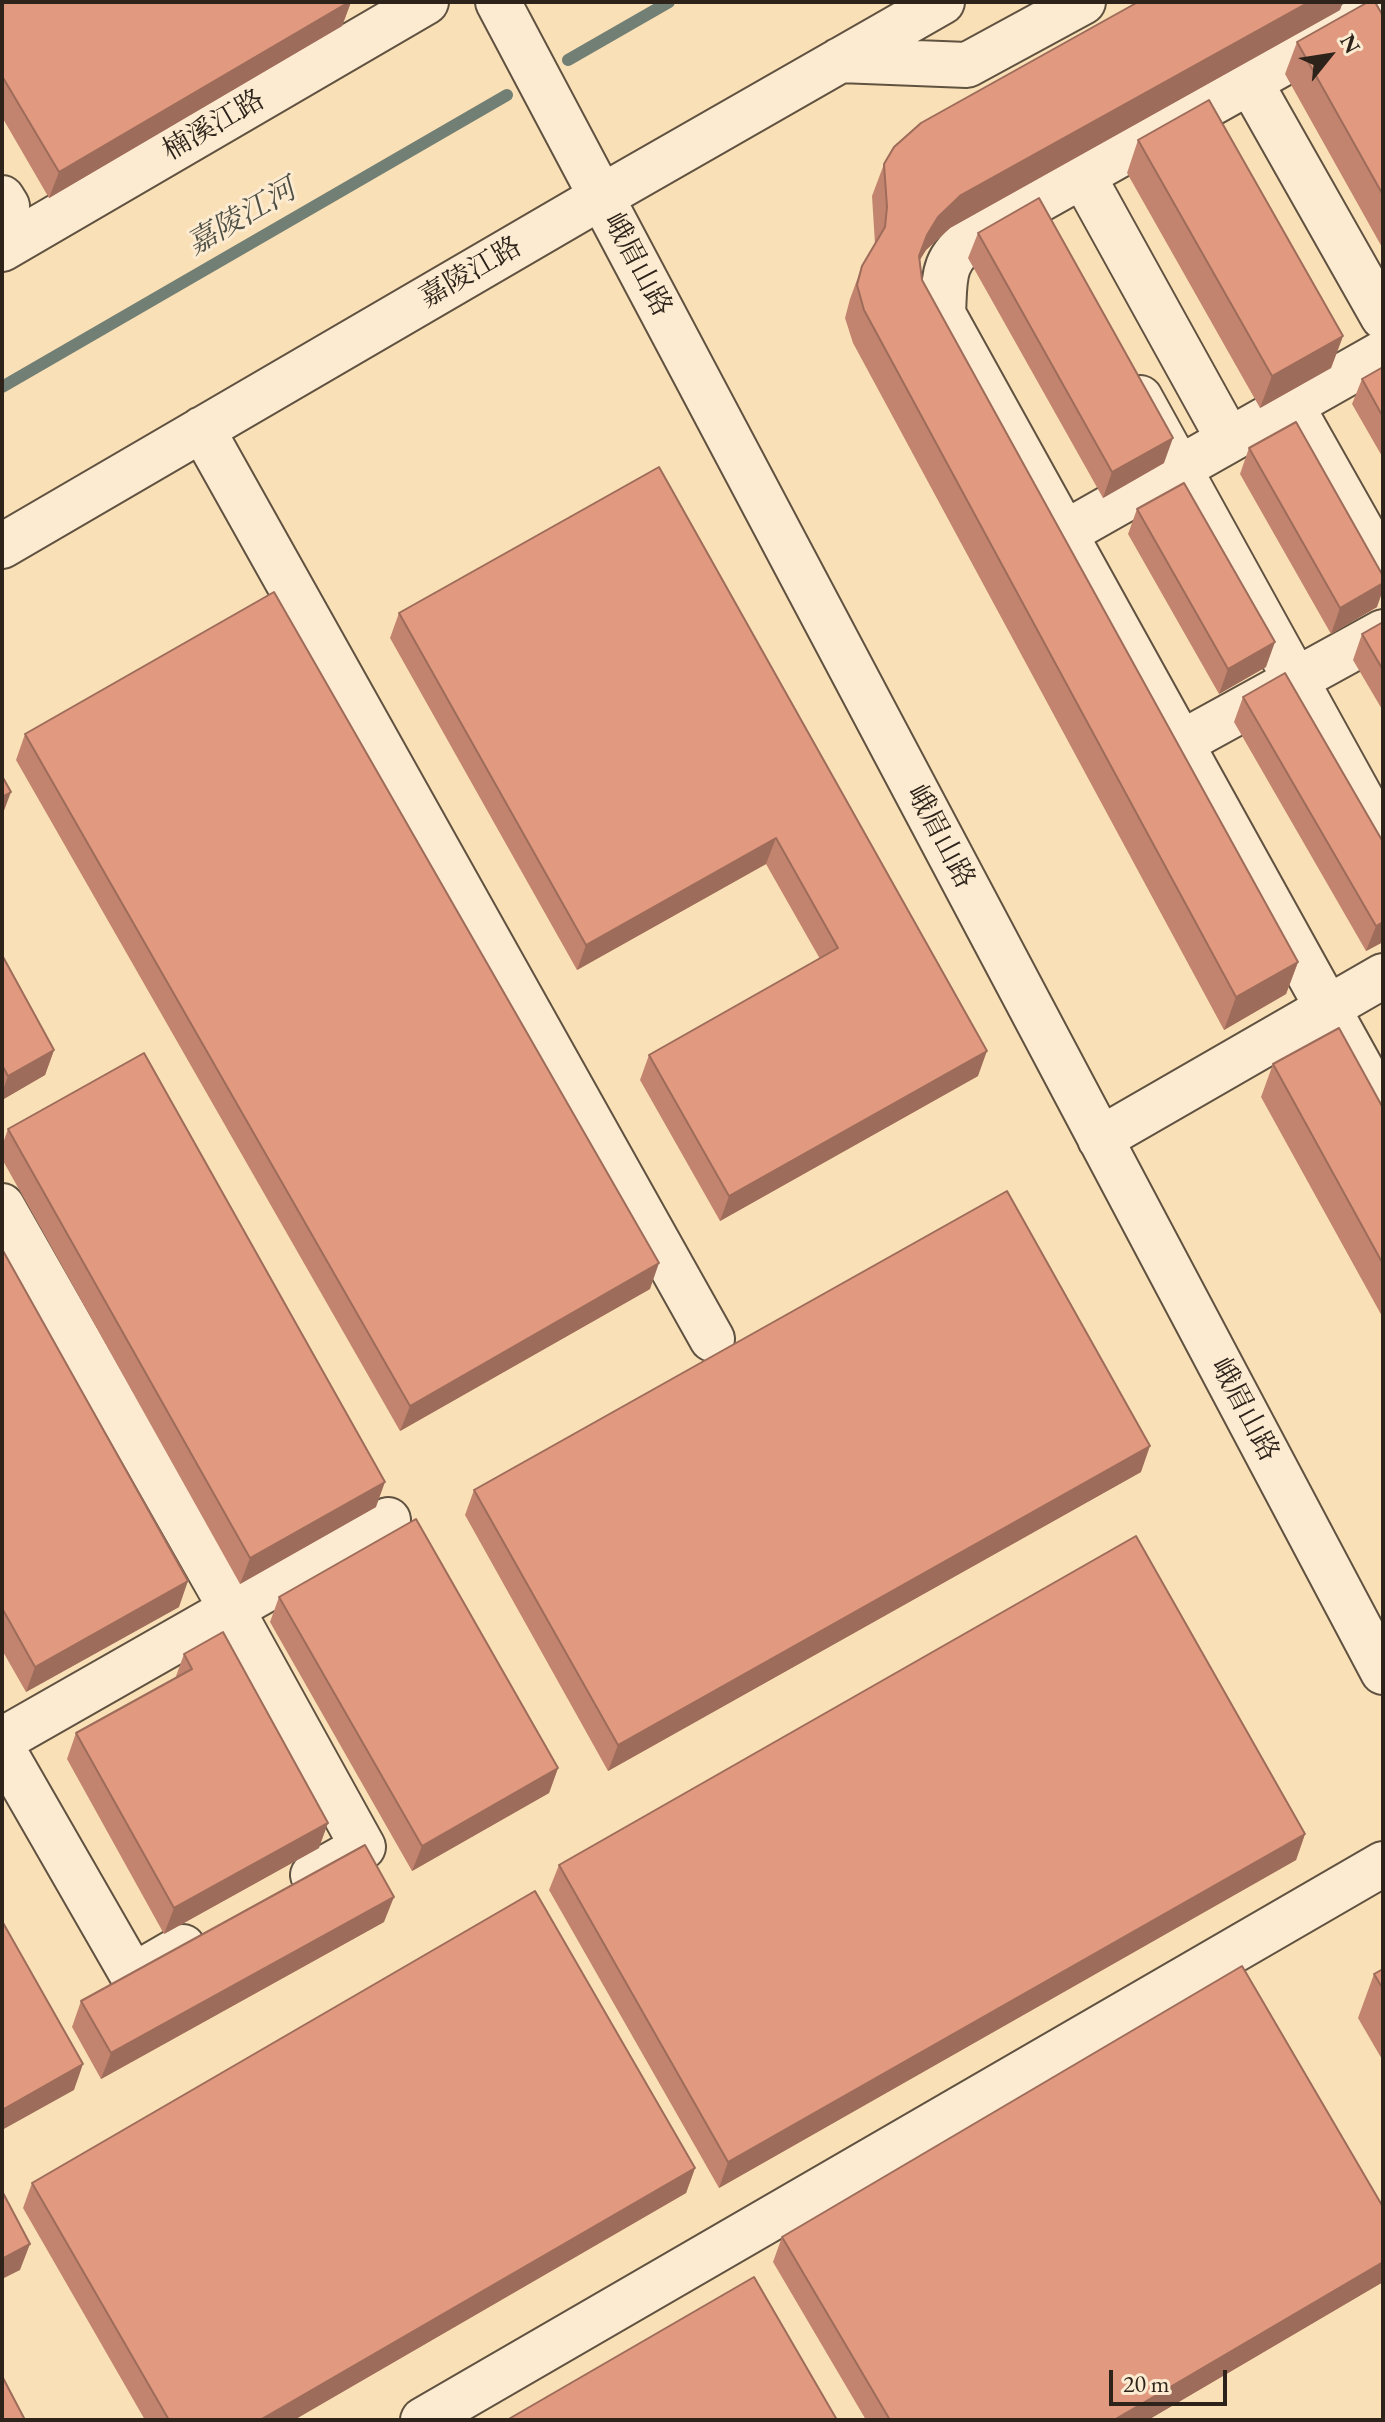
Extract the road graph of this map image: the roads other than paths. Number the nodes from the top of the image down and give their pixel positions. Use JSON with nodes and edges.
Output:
{"nodes":[{"id":1,"x":426,"y":2,"type":"edge"},
{"id":2,"x":498,"y":2,"type":"edge"},
{"id":3,"x":942,"y":2,"type":"edge"},
{"id":4,"x":1083,"y":2,"type":"edge"},
{"id":5,"x":1382,"y":5,"type":"edge"},
{"id":6,"x":840,"y":60,"type":"junction"},
{"id":7,"x":1250,"y":82,"type":"junction"},
{"id":8,"x":1083,"y":176,"type":"junction"},
{"id":9,"x":601,"y":197,"type":"junction"},
{"id":10,"x":2,"y":249,"type":"edge"},
{"id":11,"x":1383,"y":317,"type":"edge"},
{"id":12,"x":1383,"y":353,"type":"edge"},
{"id":13,"x":1117,"y":357,"type":"edge"},
{"id":14,"x":1291,"y":405,"type":"junction"},
{"id":15,"x":202,"y":429,"type":"junction"},
{"id":16,"x":1229,"y":440,"type":"junction"},
{"id":17,"x":1179,"y":468,"type":"junction"},
{"id":18,"x":1065,"y":533,"type":"junction"},
{"id":19,"x":2,"y":546,"type":"edge"},
{"id":20,"x":1383,"y":568,"type":"edge"},
{"id":21,"x":1383,"y":632,"type":"edge"},
{"id":22,"x":1296,"y":680,"type":"junction"},
{"id":23,"x":1181,"y":743,"type":"junction"},
{"id":24,"x":1383,"y":838,"type":"edge"},
{"id":25,"x":1383,"y":976,"type":"edge"},
{"id":26,"x":1328,"y":1008,"type":"junction"},
{"id":27,"x":1383,"y":1108,"type":"edge"},
{"id":28,"x":1100,"y":1139,"type":"junction"},
{"id":29,"x":2,"y":1206,"type":"edge"},
{"id":30,"x":712,"y":1339,"type":"dead end"},
{"id":31,"x":388,"y":1520,"type":"dead end"},
{"id":32,"x":232,"y":1610,"type":"junction"},
{"id":33,"x":1383,"y":1672,"type":"edge"},
{"id":34,"x":2,"y":1740,"type":"edge"},
{"id":35,"x":2,"y":1748,"type":"edge"},
{"id":36,"x":1383,"y":1864,"type":"edge"},
{"id":37,"x":282,"y":1893,"type":"edge"},
{"id":38,"x":214,"y":1930,"type":"edge"},
{"id":39,"x":423,"y":2420,"type":"edge"}],
"edges":[{"from":1,"to":10,"type":"street","name":"楠溪江路"},
{"from":2,"to":9,"type":"street","name":"峨眉山路"},
{"from":3,"to":6,"type":"street","name":"嘉陵江路"},
{"from":4,"to":6,"type":"street"},
{"from":5,"to":7,"type":"street"},
{"from":6,"to":9,"type":"street","name":"嘉陵江路"},
{"from":7,"to":8,"type":"street"},
{"from":7,"to":11,"type":"street"},
{"from":8,"to":16,"type":"street"},
{"from":8,"to":18,"type":"street"},
{"from":9,"to":15,"type":"street","name":"嘉陵江路"},
{"from":9,"to":28,"type":"street","name":"峨眉山路"},
{"from":12,"to":14,"type":"street"},
{"from":13,"to":17,"type":"street"},
{"from":14,"to":16,"type":"street"},
{"from":14,"to":20,"type":"street"},
{"from":15,"to":19,"type":"street","name":"嘉陵江路"},
{"from":15,"to":30,"type":"street"},
{"from":16,"to":17,"type":"street"},
{"from":17,"to":18,"type":"street"},
{"from":17,"to":22,"type":"street"},
{"from":18,"to":23,"type":"street"},
{"from":21,"to":22,"type":"street"},
{"from":22,"to":23,"type":"street"},
{"from":22,"to":24,"type":"street"},
{"from":23,"to":26,"type":"street"},
{"from":25,"to":26,"type":"street"},
{"from":26,"to":27,"type":"street"},
{"from":26,"to":28,"type":"street"},
{"from":28,"to":33,"type":"street","name":"峨眉山路"},
{"from":29,"to":32,"type":"street"},
{"from":31,"to":32,"type":"street"},
{"from":32,"to":34,"type":"street"},
{"from":32,"to":37,"type":"street"},
{"from":35,"to":38,"type":"street"},
{"from":36,"to":39,"type":"street"}]}
